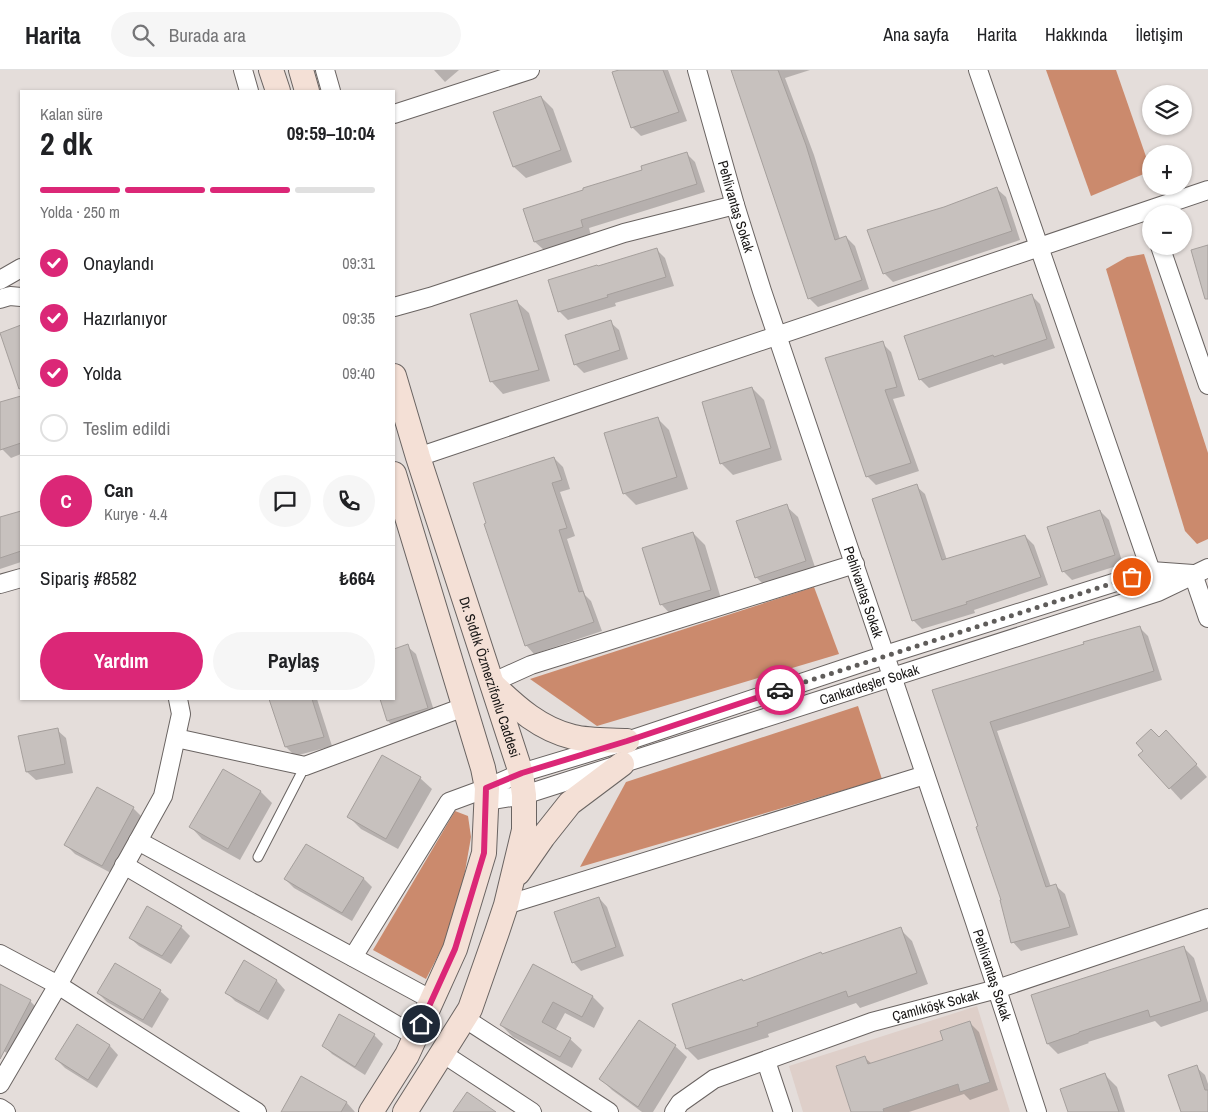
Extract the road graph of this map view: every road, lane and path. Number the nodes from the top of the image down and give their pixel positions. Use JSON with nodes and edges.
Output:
{"nodes":[{"id":1,"x":243,"y":70,"type":"edge"},
{"id":2,"x":271,"y":70,"type":"edge"},
{"id":3,"x":301,"y":70,"type":"edge"},
{"id":4,"x":325,"y":70,"type":"edge"},
{"id":5,"x":527,"y":70,"type":"edge"},
{"id":6,"x":697,"y":70,"type":"edge"},
{"id":7,"x":978,"y":70,"type":"edge"},
{"id":8,"x":249,"y":90,"type":"edge"},
{"id":9,"x":278,"y":90,"type":"edge"},
{"id":10,"x":307,"y":90,"type":"edge"},
{"id":11,"x":331,"y":90,"type":"edge"},
{"id":12,"x":395,"y":114,"type":"edge"},
{"id":13,"x":1208,"y":190,"type":"edge"},
{"id":14,"x":735,"y":205,"type":"junction"},
{"id":15,"x":1173,"y":205,"type":"edge"},
{"id":16,"x":1142,"y":217,"type":"edge"},
{"id":17,"x":1039,"y":247,"type":"junction"},
{"id":18,"x":1163,"y":255,"type":"edge"},
{"id":19,"x":20,"y":269,"type":"edge"},
{"id":20,"x":0,"y":280,"type":"edge"},
{"id":21,"x":20,"y":297,"type":"edge"},
{"id":22,"x":0,"y":299,"type":"edge"},
{"id":23,"x":395,"y":307,"type":"edge"},
{"id":24,"x":777,"y":335,"type":"junction"},
{"id":25,"x":395,"y":379,"type":"edge"},
{"id":26,"x":1208,"y":385,"type":"edge"},
{"id":27,"x":418,"y":456,"type":"junction"},
{"id":28,"x":395,"y":477,"type":"edge"},
{"id":29,"x":854,"y":564,"type":"junction"},
{"id":30,"x":1150,"y":571,"type":"junction"},
{"id":31,"x":1200,"y":571,"type":"edge"},
{"id":32,"x":20,"y":578,"type":"edge"},
{"id":33,"x":0,"y":584,"type":"edge"},
{"id":34,"x":1158,"y":592,"type":"junction"},
{"id":35,"x":1208,"y":618,"type":"edge"},
{"id":36,"x":885,"y":655,"type":"junction"},
{"id":37,"x":893,"y":677,"type":"junction"},
{"id":38,"x":491,"y":683,"type":"junction"},
{"id":39,"x":178,"y":700,"type":"edge"},
{"id":40,"x":464,"y":707,"type":"junction"},
{"id":41,"x":176,"y":738,"type":"junction"},
{"id":42,"x":627,"y":741,"type":"junction"},
{"id":43,"x":622,"y":764,"type":"junction"},
{"id":44,"x":305,"y":766,"type":"junction"},
{"id":45,"x":926,"y":775,"type":"junction"},
{"id":46,"x":523,"y":784,"type":"junction"},
{"id":47,"x":486,"y":795,"type":"junction"},
{"id":48,"x":138,"y":841,"type":"junction"},
{"id":49,"x":258,"y":857,"type":"dead end"},
{"id":50,"x":124,"y":865,"type":"junction"},
{"id":51,"x":508,"y":895,"type":"junction"},
{"id":52,"x":1208,"y":918,"type":"edge"},
{"id":53,"x":0,"y":954,"type":"edge"},
{"id":54,"x":353,"y":957,"type":"junction"},
{"id":55,"x":58,"y":984,"type":"junction"},
{"id":56,"x":997,"y":989,"type":"junction"},
{"id":57,"x":432,"y":1000,"type":"junction"},
{"id":58,"x":464,"y":1018,"type":"junction"},
{"id":59,"x":415,"y":1036,"type":"junction"},
{"id":60,"x":442,"y":1053,"type":"junction"},
{"id":61,"x":766,"y":1061,"type":"junction"},
{"id":62,"x":0,"y":1084,"type":"edge"},
{"id":63,"x":0,"y":1108,"type":"edge"},
{"id":64,"x":6,"y":1112,"type":"edge"},
{"id":65,"x":257,"y":1112,"type":"edge"},
{"id":66,"x":371,"y":1112,"type":"edge"},
{"id":67,"x":405,"y":1112,"type":"edge"},
{"id":68,"x":532,"y":1112,"type":"edge"},
{"id":69,"x":609,"y":1112,"type":"edge"},
{"id":70,"x":674,"y":1112,"type":"edge"},
{"id":71,"x":782,"y":1112,"type":"edge"},
{"id":72,"x":1037,"y":1112,"type":"edge"}],
"edges":[{"from":1,"to":8,"type":"street"},
{"from":2,"to":9,"type":"main road"},
{"from":3,"to":10,"type":"main road"},
{"from":4,"to":11,"type":"street"},
{"from":5,"to":12,"type":"street"},
{"from":6,"to":14,"type":"street","name":"Pehlivantaş Sokak"},
{"from":7,"to":17,"type":"street"},
{"from":13,"to":15,"type":"street"},
{"from":14,"to":23,"type":"street"},
{"from":14,"to":24,"type":"street","name":"Pehlivantaş Sokak"},
{"from":16,"to":17,"type":"street"},
{"from":17,"to":24,"type":"street"},
{"from":17,"to":30,"type":"street"},
{"from":18,"to":26,"type":"street"},
{"from":19,"to":20,"type":"street"},
{"from":21,"to":22,"type":"street"},
{"from":24,"to":27,"type":"street"},
{"from":24,"to":29,"type":"street","name":"Pehlivantaş Sokak"},
{"from":25,"to":27,"type":"main road","name":"Dr. Sıddık Özmerzifonlu Caddesi"},
{"from":27,"to":38,"type":"main road","name":"Dr. Sıddık Özmerzifonlu Caddesi"},
{"from":28,"to":40,"type":"main road"},
{"from":29,"to":36,"type":"street","name":"Pehlivantaş Sokak"},
{"from":29,"to":38,"type":"street"},
{"from":30,"to":31,"type":"street","name":"Cankardeşler Sokak"},
{"from":30,"to":34,"type":"street"},
{"from":30,"to":36,"type":"street","name":"Cankardeşler Sokak"},
{"from":31,"to":34,"type":"street","name":"Cankardeşler Sokak"},
{"from":31,"to":35,"type":"street"},
{"from":32,"to":33,"type":"street"},
{"from":34,"to":37,"type":"street","name":"Cankardeşler Sokak"},
{"from":36,"to":37,"type":"street","name":"Pehlivantaş Sokak"},
{"from":36,"to":42,"type":"street","name":"Cankardeşler Sokak"},
{"from":37,"to":43,"type":"street","name":"Cankardeşler Sokak"},
{"from":37,"to":45,"type":"street","name":"Pehlivantaş Sokak"},
{"from":38,"to":42,"type":"main road"},
{"from":38,"to":46,"type":"main road","name":"Dr. Sıddık Özmerzifonlu Caddesi"},
{"from":39,"to":41,"type":"street"},
{"from":40,"to":44,"type":"street"},
{"from":40,"to":47,"type":"main road"},
{"from":41,"to":44,"type":"street"},
{"from":41,"to":48,"type":"street"},
{"from":42,"to":46,"type":"street","name":"Cankardeşler Sokak"},
{"from":43,"to":46,"type":"street","name":"Cankardeşler Sokak"},
{"from":43,"to":51,"type":"main road"},
{"from":44,"to":49,"type":"lane"},
{"from":45,"to":51,"type":"street"},
{"from":45,"to":56,"type":"street","name":"Pehlivantaş Sokak"},
{"from":46,"to":47,"type":"street","name":"Cankardeşler Sokak"},
{"from":46,"to":51,"type":"main road","name":"Dr. Sıddık Özmerzifonlu Caddesi"},
{"from":47,"to":54,"type":"street","name":"Cankardeşler Sokak"},
{"from":47,"to":57,"type":"main road"},
{"from":48,"to":50,"type":"street"},
{"from":48,"to":54,"type":"street"},
{"from":50,"to":55,"type":"street"},
{"from":50,"to":59,"type":"street"},
{"from":51,"to":58,"type":"main road","name":"Dr. Sıddık Özmerzifonlu Caddesi"},
{"from":52,"to":56,"type":"street","name":"Çamlıköşk Sokak"},
{"from":53,"to":55,"type":"street"},
{"from":54,"to":57,"type":"street"},
{"from":55,"to":62,"type":"street"},
{"from":55,"to":65,"type":"street"},
{"from":56,"to":61,"type":"street","name":"Çamlıköşk Sokak"},
{"from":56,"to":72,"type":"street","name":"Pehlivantaş Sokak"},
{"from":57,"to":59,"type":"main road"},
{"from":58,"to":60,"type":"main road","name":"Dr. Sıddık Özmerzifonlu Caddesi"},
{"from":58,"to":69,"type":"street"},
{"from":59,"to":66,"type":"main road"},
{"from":60,"to":67,"type":"main road","name":"Dr. Sıddık Özmerzifonlu Caddesi"},
{"from":60,"to":68,"type":"street"},
{"from":61,"to":70,"type":"street","name":"Çamlıköşk Sokak"},
{"from":61,"to":71,"type":"street"},
{"from":63,"to":64,"type":"street"}]}
